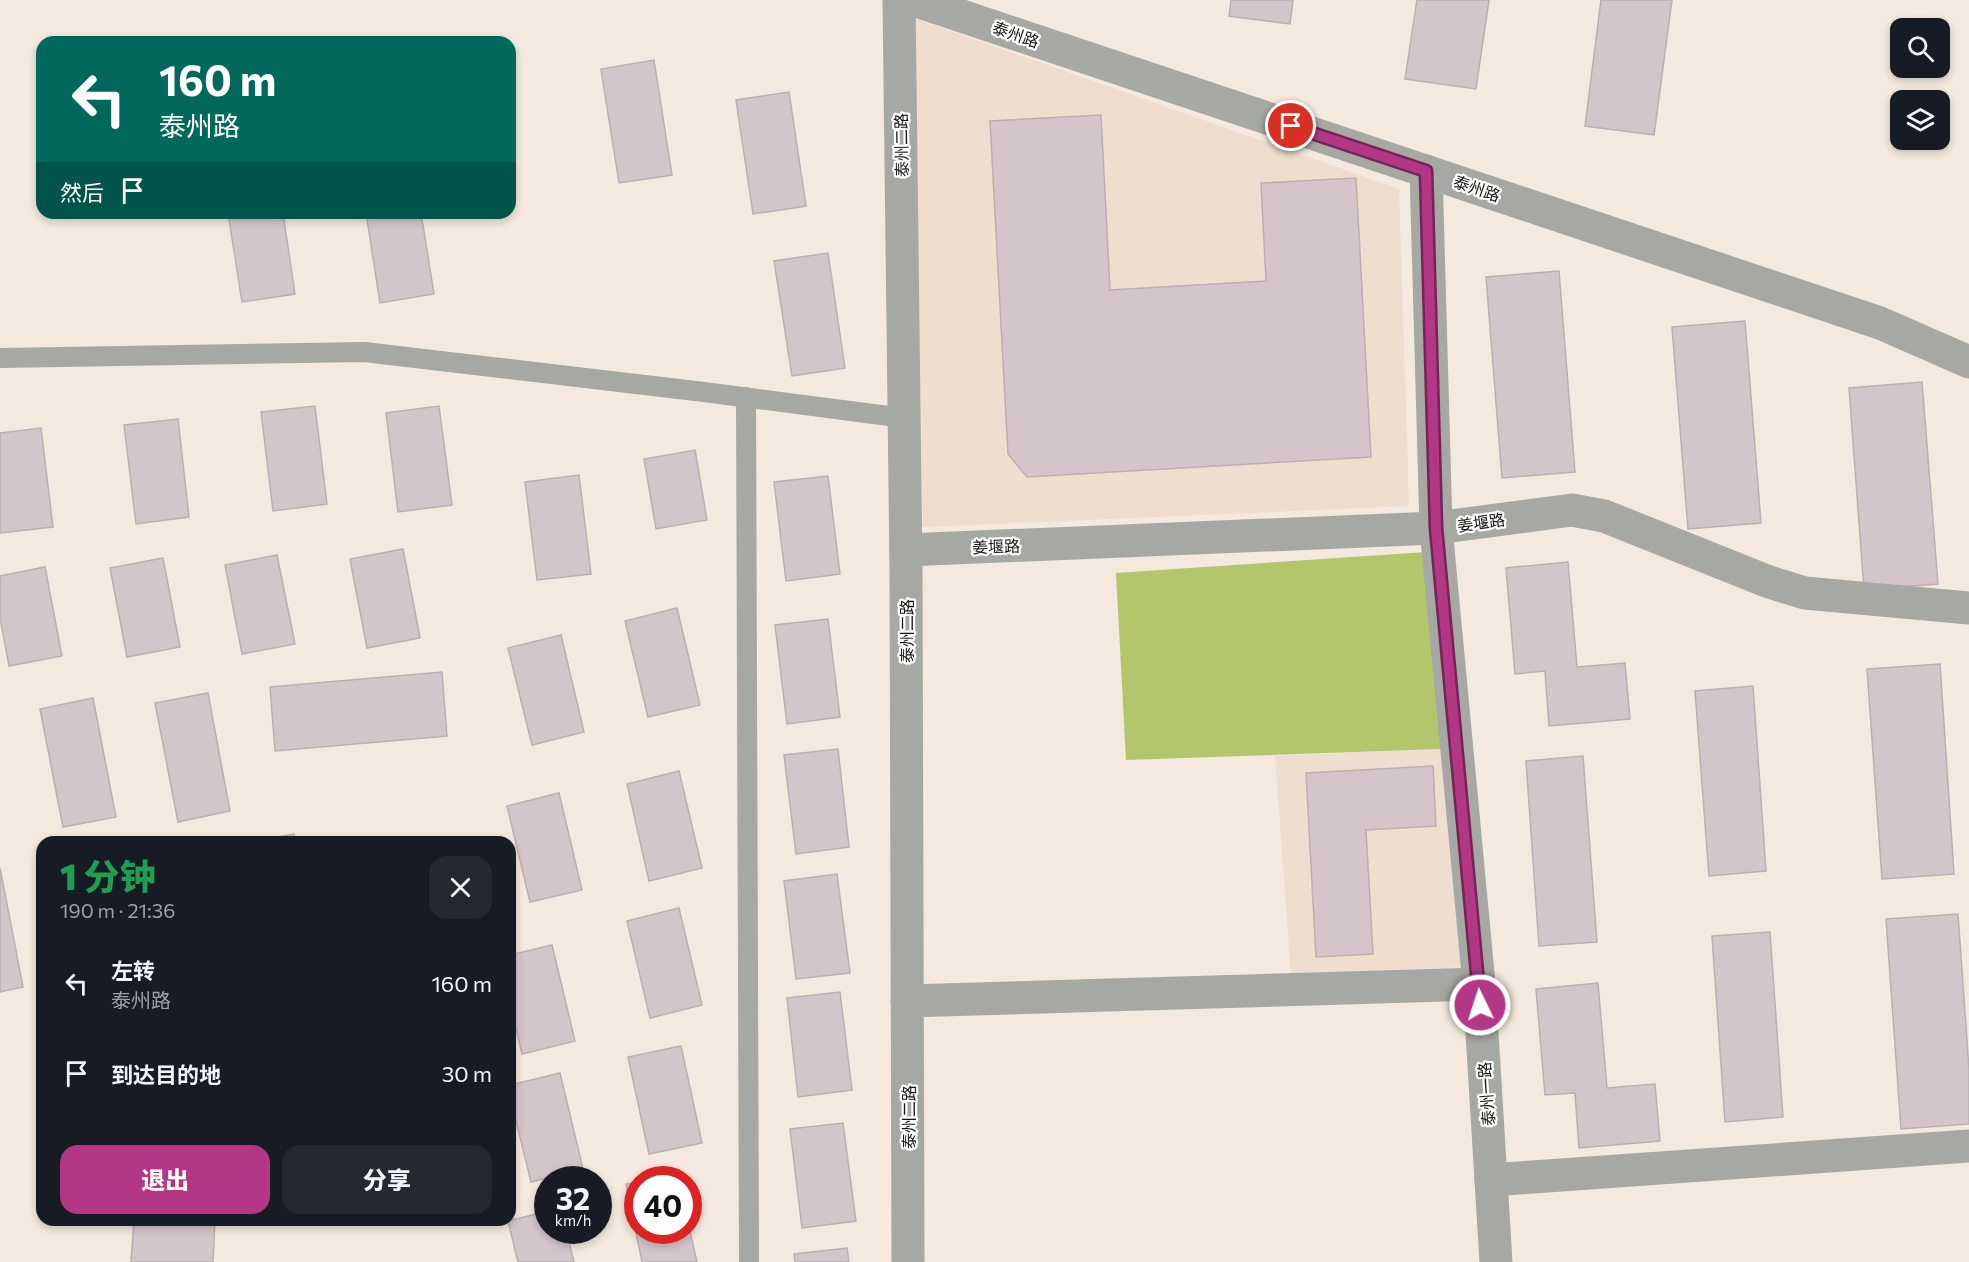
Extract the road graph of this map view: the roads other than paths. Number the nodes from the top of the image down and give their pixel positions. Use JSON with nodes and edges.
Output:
{"nodes":[{"id":1,"x":899,"y":0,"type":"edge"},
{"id":2,"x":914,"y":0,"type":"edge"},
{"id":3,"x":976,"y":10,"type":"edge"},
{"id":4,"x":1426,"y":171,"type":"junction"},
{"id":5,"x":0,"y":358,"type":"edge"},
{"id":6,"x":1969,"y":362,"type":"edge"},
{"id":7,"x":746,"y":397,"type":"junction"},
{"id":8,"x":904,"y":418,"type":"junction"},
{"id":9,"x":1436,"y":528,"type":"junction"},
{"id":10,"x":906,"y":550,"type":"junction"},
{"id":11,"x":1969,"y":608,"type":"edge"},
{"id":12,"x":1479,"y":984,"type":"junction"},
{"id":13,"x":907,"y":1001,"type":"junction"},
{"id":14,"x":1969,"y":1146,"type":"edge"},
{"id":15,"x":1491,"y":1180,"type":"junction"},
{"id":16,"x":749,"y":1262,"type":"edge"},
{"id":17,"x":908,"y":1262,"type":"edge"},
{"id":18,"x":1496,"y":1262,"type":"edge"}],
"edges":[{"from":1,"to":8,"type":"street","name":"泰州二路"},
{"from":2,"to":3,"type":"street","name":"泰州路"},
{"from":3,"to":4,"type":"street","name":"泰州路"},
{"from":4,"to":6,"type":"street","name":"泰州路"},
{"from":4,"to":9,"type":"street","name":"泰州一路"},
{"from":5,"to":7,"type":"lane"},
{"from":7,"to":8,"type":"lane"},
{"from":7,"to":16,"type":"lane"},
{"from":8,"to":10,"type":"street","name":"泰州二路"},
{"from":9,"to":10,"type":"street","name":"姜堰路"},
{"from":9,"to":11,"type":"street","name":"姜堰路"},
{"from":9,"to":12,"type":"street","name":"泰州一路"},
{"from":10,"to":13,"type":"street","name":"泰州二路"},
{"from":12,"to":13,"type":"street"},
{"from":12,"to":15,"type":"street","name":"泰州一路"},
{"from":13,"to":17,"type":"street","name":"泰州二路"},
{"from":14,"to":15,"type":"street"},
{"from":15,"to":18,"type":"street","name":"泰州一路"}]}
